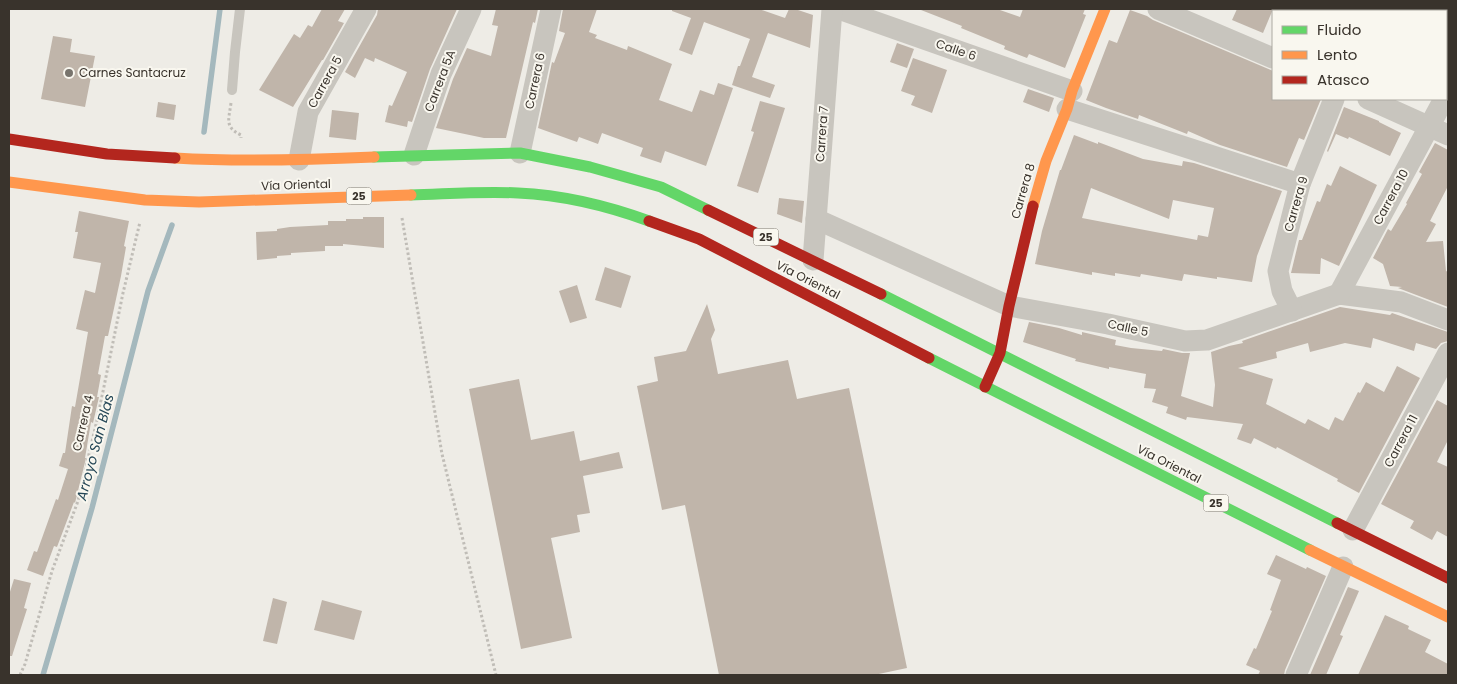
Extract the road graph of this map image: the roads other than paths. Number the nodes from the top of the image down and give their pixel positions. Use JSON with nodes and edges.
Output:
{"nodes":[{"id":1,"x":240,"y":9,"type":"edge"},
{"id":2,"x":366,"y":9,"type":"edge"},
{"id":3,"x":471,"y":9,"type":"edge"},
{"id":4,"x":551,"y":9,"type":"edge"},
{"id":5,"x":832,"y":9,"type":"edge"},
{"id":6,"x":839,"y":9,"type":"edge"},
{"id":7,"x":1105,"y":9,"type":"edge"},
{"id":8,"x":1158,"y":9,"type":"edge"},
{"id":9,"x":1272,"y":58,"type":"edge"},
{"id":10,"x":232,"y":90,"type":"road end"},
{"id":11,"x":1069,"y":100,"type":"junction"},
{"id":12,"x":1334,"y":100,"type":"edge"},
{"id":13,"x":1370,"y":100,"type":"edge"},
{"id":14,"x":1444,"y":100,"type":"edge"},
{"id":15,"x":1439,"y":131,"type":"edge"},
{"id":16,"x":9,"y":139,"type":"edge"},
{"id":17,"x":520,"y":153,"type":"junction"},
{"id":18,"x":414,"y":155,"type":"junction"},
{"id":19,"x":299,"y":160,"type":"junction"},
{"id":20,"x":9,"y":182,"type":"edge"},
{"id":21,"x":1300,"y":184,"type":"junction"},
{"id":22,"x":816,"y":219,"type":"junction"},
{"id":23,"x":813,"y":260,"type":"junction"},
{"id":24,"x":1338,"y":294,"type":"junction"},
{"id":25,"x":1008,"y":306,"type":"junction"},
{"id":26,"x":1292,"y":311,"type":"junction"},
{"id":27,"x":1448,"y":320,"type":"edge"},
{"id":28,"x":1000,"y":353,"type":"junction"},
{"id":29,"x":1448,"y":353,"type":"edge"},
{"id":30,"x":985,"y":387,"type":"junction"},
{"id":31,"x":1353,"y":530,"type":"junction"},
{"id":32,"x":1343,"y":566,"type":"junction"},
{"id":33,"x":1448,"y":578,"type":"edge"},
{"id":34,"x":1448,"y":617,"type":"edge"},
{"id":35,"x":1296,"y":675,"type":"edge"}],
"edges":[{"from":1,"to":10,"type":"lane"},
{"from":2,"to":19,"type":"street","name":"Carrera 5"},
{"from":3,"to":18,"type":"street","name":"Carrera 5A"},
{"from":4,"to":17,"type":"street","name":"Carrera 6"},
{"from":5,"to":22,"type":"street","name":"Carrera 7"},
{"from":6,"to":11,"type":"street","name":"Calle 6"},
{"from":7,"to":11,"type":"main road","name":"Carrera 8"},
{"from":8,"to":9,"type":"street"},
{"from":11,"to":21,"type":"street","name":"Calle 6"},
{"from":11,"to":25,"type":"main road","name":"Carrera 8"},
{"from":12,"to":21,"type":"street","name":"Carrera 9"},
{"from":13,"to":15,"type":"street"},
{"from":14,"to":15,"type":"street","name":"Carrera 10"},
{"from":15,"to":24,"type":"street","name":"Carrera 10"},
{"from":16,"to":19,"type":"main road","name":"Vía Oriental","number":"25"},
{"from":17,"to":18,"type":"main road","name":"Vía Oriental","number":"25"},
{"from":17,"to":23,"type":"main road","name":"Vía Oriental","number":"25"},
{"from":18,"to":19,"type":"main road","name":"Vía Oriental","number":"25"},
{"from":20,"to":30,"type":"main road","name":"Vía Oriental","number":"25"},
{"from":21,"to":26,"type":"street","name":"Carrera 9"},
{"from":22,"to":23,"type":"street","name":"Carrera 7"},
{"from":22,"to":25,"type":"street","name":"Calle 5"},
{"from":23,"to":28,"type":"main road","name":"Vía Oriental","number":"25"},
{"from":24,"to":26,"type":"street","name":"Calle 5"},
{"from":24,"to":27,"type":"street","name":"Calle 5"},
{"from":25,"to":26,"type":"street","name":"Calle 5"},
{"from":25,"to":28,"type":"main road","name":"Carrera 8"},
{"from":28,"to":30,"type":"main road","name":"Carrera 8"},
{"from":28,"to":31,"type":"main road","name":"Vía Oriental","number":"25"},
{"from":29,"to":31,"type":"street","name":"Carrera 11"},
{"from":30,"to":32,"type":"main road","name":"Vía Oriental","number":"25"},
{"from":31,"to":33,"type":"main road","name":"Vía Oriental","number":"25"},
{"from":32,"to":34,"type":"main road","name":"Vía Oriental","number":"25"},
{"from":32,"to":35,"type":"street"}]}
